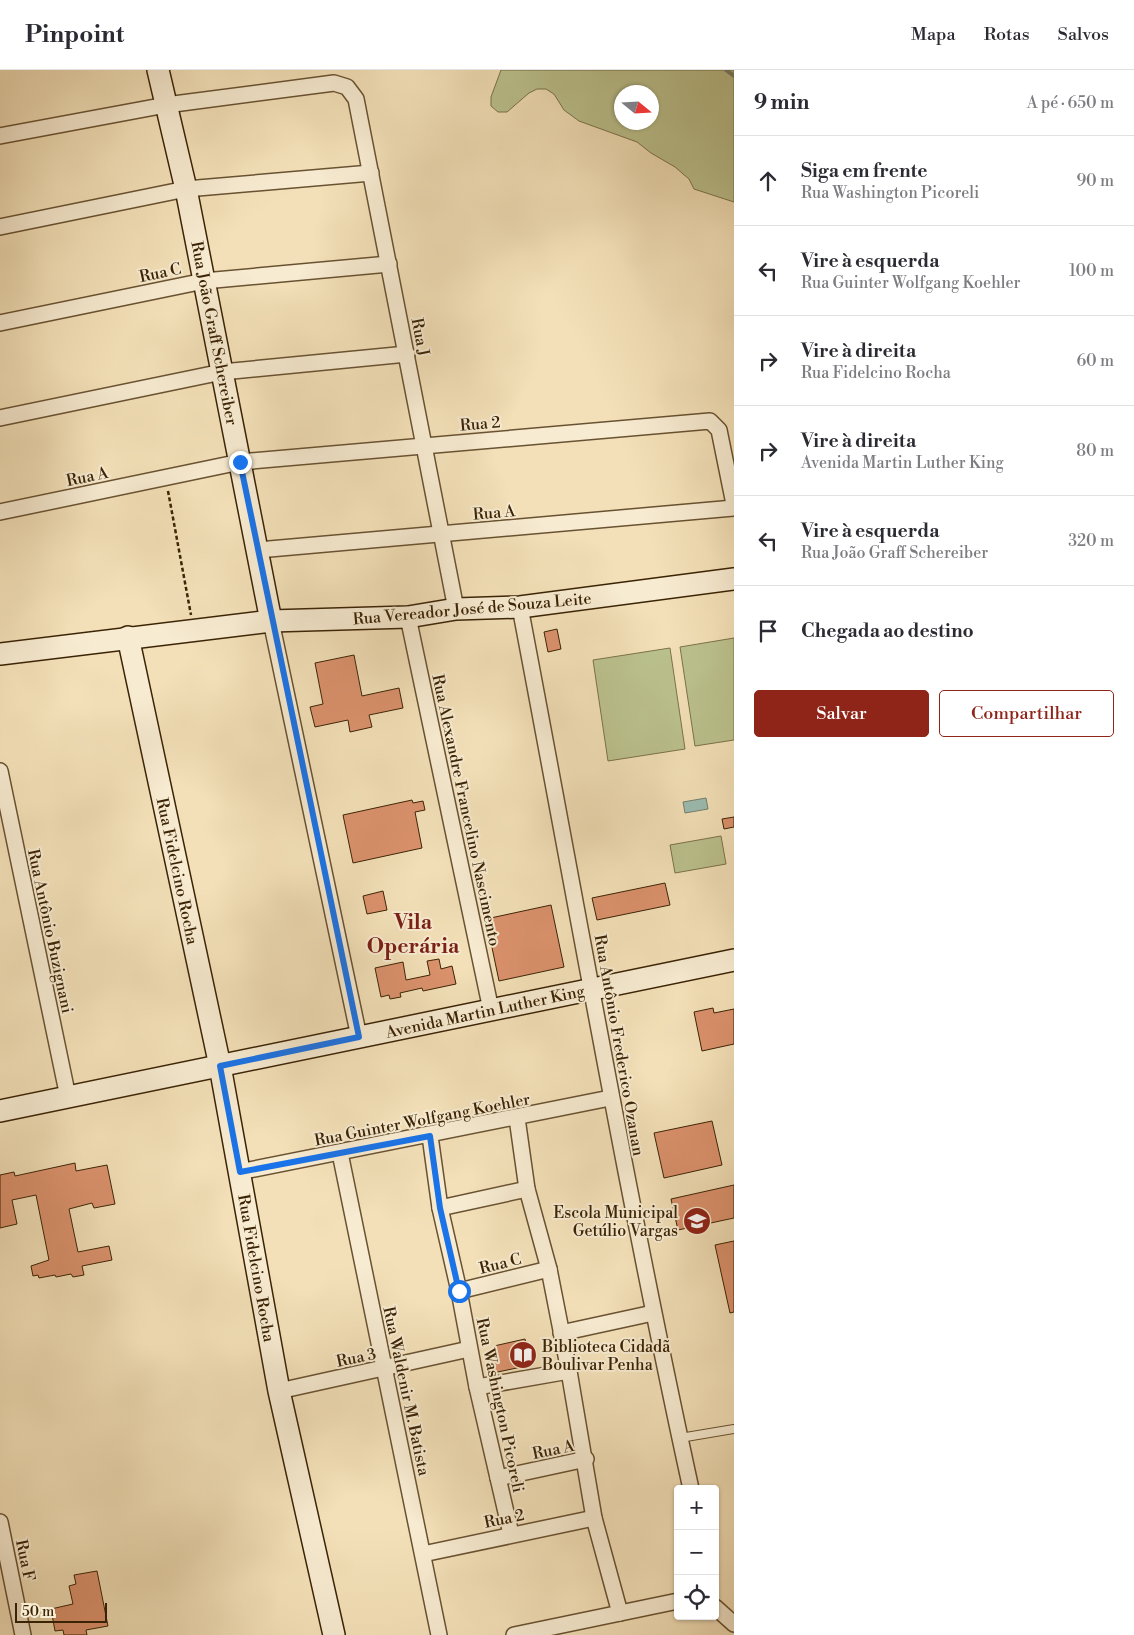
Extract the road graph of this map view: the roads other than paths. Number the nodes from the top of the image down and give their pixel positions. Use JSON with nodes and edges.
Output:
{"nodes":[{"id":1,"x":158,"y":70,"type":"edge"},
{"id":2,"x":166,"y":105,"type":"junction"},
{"id":3,"x":0,"y":136,"type":"edge"},
{"id":4,"x":370,"y":173,"type":"junction"},
{"id":5,"x":186,"y":189,"type":"junction"},
{"id":6,"x":0,"y":227,"type":"edge"},
{"id":7,"x":389,"y":264,"type":"junction"},
{"id":8,"x":204,"y":281,"type":"junction"},
{"id":9,"x":0,"y":323,"type":"edge"},
{"id":10,"x":407,"y":354,"type":"junction"},
{"id":11,"x":222,"y":372,"type":"junction"},
{"id":12,"x":0,"y":418,"type":"edge"},
{"id":13,"x":425,"y":446,"type":"junction"},
{"id":14,"x":240,"y":462,"type":"junction"},
{"id":15,"x":734,"y":504,"type":"edge"},
{"id":16,"x":734,"y":508,"type":"edge"},
{"id":17,"x":0,"y":512,"type":"edge"},
{"id":18,"x":442,"y":535,"type":"junction"},
{"id":19,"x":258,"y":550,"type":"junction"},
{"id":20,"x":734,"y":580,"type":"edge"},
{"id":21,"x":520,"y":607,"type":"junction"},
{"id":22,"x":456,"y":609,"type":"junction"},
{"id":23,"x":408,"y":616,"type":"junction"},
{"id":24,"x":271,"y":621,"type":"junction"},
{"id":25,"x":128,"y":637,"type":"junction"},
{"id":26,"x":0,"y":654,"type":"edge"},
{"id":27,"x":0,"y":771,"type":"edge"},
{"id":28,"x":734,"y":960,"type":"edge"},
{"id":29,"x":593,"y":989,"type":"junction"},
{"id":30,"x":491,"y":1010,"type":"junction"},
{"id":31,"x":359,"y":1037,"type":"junction"},
{"id":32,"x":220,"y":1066,"type":"junction"},
{"id":33,"x":68,"y":1097,"type":"junction"},
{"id":34,"x":610,"y":1098,"type":"junction"},
{"id":35,"x":0,"y":1111,"type":"edge"},
{"id":36,"x":517,"y":1118,"type":"junction"},
{"id":37,"x":430,"y":1136,"type":"junction"},
{"id":38,"x":340,"y":1154,"type":"junction"},
{"id":39,"x":240,"y":1172,"type":"junction"},
{"id":40,"x":527,"y":1189,"type":"junction"},
{"id":41,"x":440,"y":1208,"type":"junction"},
{"id":42,"x":549,"y":1269,"type":"junction"},
{"id":43,"x":459,"y":1291,"type":"junction"},
{"id":44,"x":653,"y":1313,"type":"junction"},
{"id":45,"x":560,"y":1333,"type":"junction"},
{"id":46,"x":469,"y":1349,"type":"junction"},
{"id":47,"x":384,"y":1369,"type":"junction"},
{"id":48,"x":569,"y":1371,"type":"junction"},
{"id":49,"x":477,"y":1387,"type":"junction"},
{"id":50,"x":279,"y":1391,"type":"junction"},
{"id":51,"x":734,"y":1429,"type":"edge"},
{"id":52,"x":680,"y":1438,"type":"junction"},
{"id":53,"x":586,"y":1459,"type":"junction"},
{"id":54,"x":498,"y":1478,"type":"junction"},
{"id":55,"x":690,"y":1485,"type":"edge"},
{"id":56,"x":594,"y":1518,"type":"junction"},
{"id":57,"x":0,"y":1522,"type":"edge"},
{"id":58,"x":511,"y":1534,"type":"junction"},
{"id":59,"x":2,"y":1547,"type":"edge"},
{"id":60,"x":423,"y":1554,"type":"junction"},
{"id":61,"x":674,"y":1602,"type":"edge"},
{"id":62,"x":719,"y":1609,"type":"edge"},
{"id":63,"x":620,"y":1613,"type":"junction"},
{"id":64,"x":734,"y":1624,"type":"edge"},
{"id":65,"x":24,"y":1635,"type":"edge"},
{"id":66,"x":334,"y":1635,"type":"edge"},
{"id":67,"x":439,"y":1635,"type":"edge"},
{"id":68,"x":514,"y":1635,"type":"edge"}],
"edges":[{"from":1,"to":2,"type":"street","name":"Rua João Graff Schereiber"},
{"from":2,"to":3,"type":"street"},
{"from":2,"to":4,"type":"street","name":"Rua J"},
{"from":2,"to":5,"type":"street","name":"Rua João Graff Schereiber"},
{"from":4,"to":5,"type":"street"},
{"from":4,"to":7,"type":"street","name":"Rua J"},
{"from":5,"to":6,"type":"street"},
{"from":5,"to":8,"type":"street","name":"Rua João Graff Schereiber"},
{"from":7,"to":8,"type":"street","name":"Rua C"},
{"from":7,"to":10,"type":"street","name":"Rua J"},
{"from":8,"to":9,"type":"street","name":"Rua C"},
{"from":8,"to":11,"type":"street","name":"Rua João Graff Schereiber"},
{"from":10,"to":11,"type":"street"},
{"from":10,"to":13,"type":"street","name":"Rua J"},
{"from":11,"to":12,"type":"street"},
{"from":11,"to":14,"type":"street","name":"Rua João Graff Schereiber"},
{"from":13,"to":14,"type":"street","name":"Rua 2"},
{"from":13,"to":15,"type":"street","name":"Rua 2"},
{"from":13,"to":18,"type":"street","name":"Rua J"},
{"from":14,"to":17,"type":"street","name":"Rua A"},
{"from":14,"to":19,"type":"street","name":"Rua João Graff Schereiber"},
{"from":16,"to":18,"type":"street","name":"Rua A"},
{"from":18,"to":19,"type":"street","name":"Rua A"},
{"from":18,"to":22,"type":"street","name":"Rua J"},
{"from":19,"to":24,"type":"street","name":"Rua João Graff Schereiber"},
{"from":20,"to":21,"type":"street","name":"Rua Vereador José de Souza Leite"},
{"from":21,"to":22,"type":"street","name":"Rua Vereador José de Souza Leite"},
{"from":21,"to":29,"type":"street","name":"Rua Antônio Frederico Ozanan"},
{"from":22,"to":23,"type":"street","name":"Rua Vereador José de Souza Leite"},
{"from":23,"to":24,"type":"street","name":"Rua Vereador José de Souza Leite"},
{"from":23,"to":30,"type":"street","name":"Rua Alexandre Francelino Nascimento"},
{"from":24,"to":25,"type":"street","name":"Rua Vereador José de Souza Leite"},
{"from":24,"to":31,"type":"street","name":"Rua João Graff Schereiber"},
{"from":25,"to":26,"type":"street","name":"Rua Vereador José de Souza Leite"},
{"from":25,"to":32,"type":"street","name":"Rua Fidelcino Rocha"},
{"from":27,"to":33,"type":"street","name":"Rua Antônio Buzignani"},
{"from":28,"to":29,"type":"street","name":"Avenida Martin Luther King"},
{"from":29,"to":30,"type":"street","name":"Avenida Martin Luther King"},
{"from":29,"to":34,"type":"street","name":"Rua Antônio Frederico Ozanan"},
{"from":30,"to":31,"type":"street","name":"Avenida Martin Luther King"},
{"from":31,"to":32,"type":"street","name":"Avenida Martin Luther King"},
{"from":32,"to":33,"type":"street","name":"Avenida Martin Luther King"},
{"from":32,"to":39,"type":"street","name":"Rua Fidelcino Rocha"},
{"from":33,"to":35,"type":"street","name":"Avenida Martin Luther King"},
{"from":34,"to":36,"type":"street","name":"Rua Guinter Wolfgang Koehler"},
{"from":34,"to":44,"type":"street","name":"Rua Antônio Frederico Ozanan"},
{"from":36,"to":37,"type":"street","name":"Rua Guinter Wolfgang Koehler"},
{"from":36,"to":40,"type":"street"},
{"from":37,"to":38,"type":"street","name":"Rua Guinter Wolfgang Koehler"},
{"from":37,"to":41,"type":"street","name":"Rua Washington Picoreli"},
{"from":38,"to":39,"type":"street","name":"Rua Guinter Wolfgang Koehler"},
{"from":38,"to":47,"type":"street","name":"Rua Waldenir M. Batista"},
{"from":39,"to":50,"type":"street","name":"Rua Fidelcino Rocha"},
{"from":40,"to":41,"type":"street"},
{"from":40,"to":42,"type":"street"},
{"from":41,"to":43,"type":"street","name":"Rua Washington Picoreli"},
{"from":42,"to":43,"type":"street","name":"Rua C"},
{"from":42,"to":45,"type":"street"},
{"from":43,"to":46,"type":"street","name":"Rua Washington Picoreli"},
{"from":44,"to":45,"type":"street"},
{"from":44,"to":52,"type":"street","name":"Rua Antônio Frederico Ozanan"},
{"from":45,"to":48,"type":"street"},
{"from":46,"to":47,"type":"street","name":"Rua 3"},
{"from":46,"to":49,"type":"street","name":"Rua Washington Picoreli"},
{"from":47,"to":50,"type":"street","name":"Rua 3"},
{"from":47,"to":60,"type":"street","name":"Rua Waldenir M. Batista"},
{"from":48,"to":49,"type":"street"},
{"from":48,"to":53,"type":"street"},
{"from":49,"to":54,"type":"street","name":"Rua Washington Picoreli"},
{"from":50,"to":66,"type":"street","name":"Rua Fidelcino Rocha"},
{"from":51,"to":52,"type":"lane"},
{"from":52,"to":55,"type":"street","name":"Rua Antônio Frederico Ozanan"},
{"from":53,"to":54,"type":"street","name":"Rua A"},
{"from":53,"to":56,"type":"street"},
{"from":54,"to":58,"type":"street","name":"Rua Washington Picoreli"},
{"from":56,"to":58,"type":"street","name":"Rua 2"},
{"from":56,"to":63,"type":"street"},
{"from":57,"to":59,"type":"street","name":"Rua F"},
{"from":58,"to":60,"type":"street","name":"Rua 2"},
{"from":59,"to":65,"type":"street","name":"Rua F"},
{"from":60,"to":67,"type":"street","name":"Rua Waldenir M. Batista"},
{"from":61,"to":63,"type":"street"},
{"from":62,"to":64,"type":"street"},
{"from":63,"to":68,"type":"street"}]}
